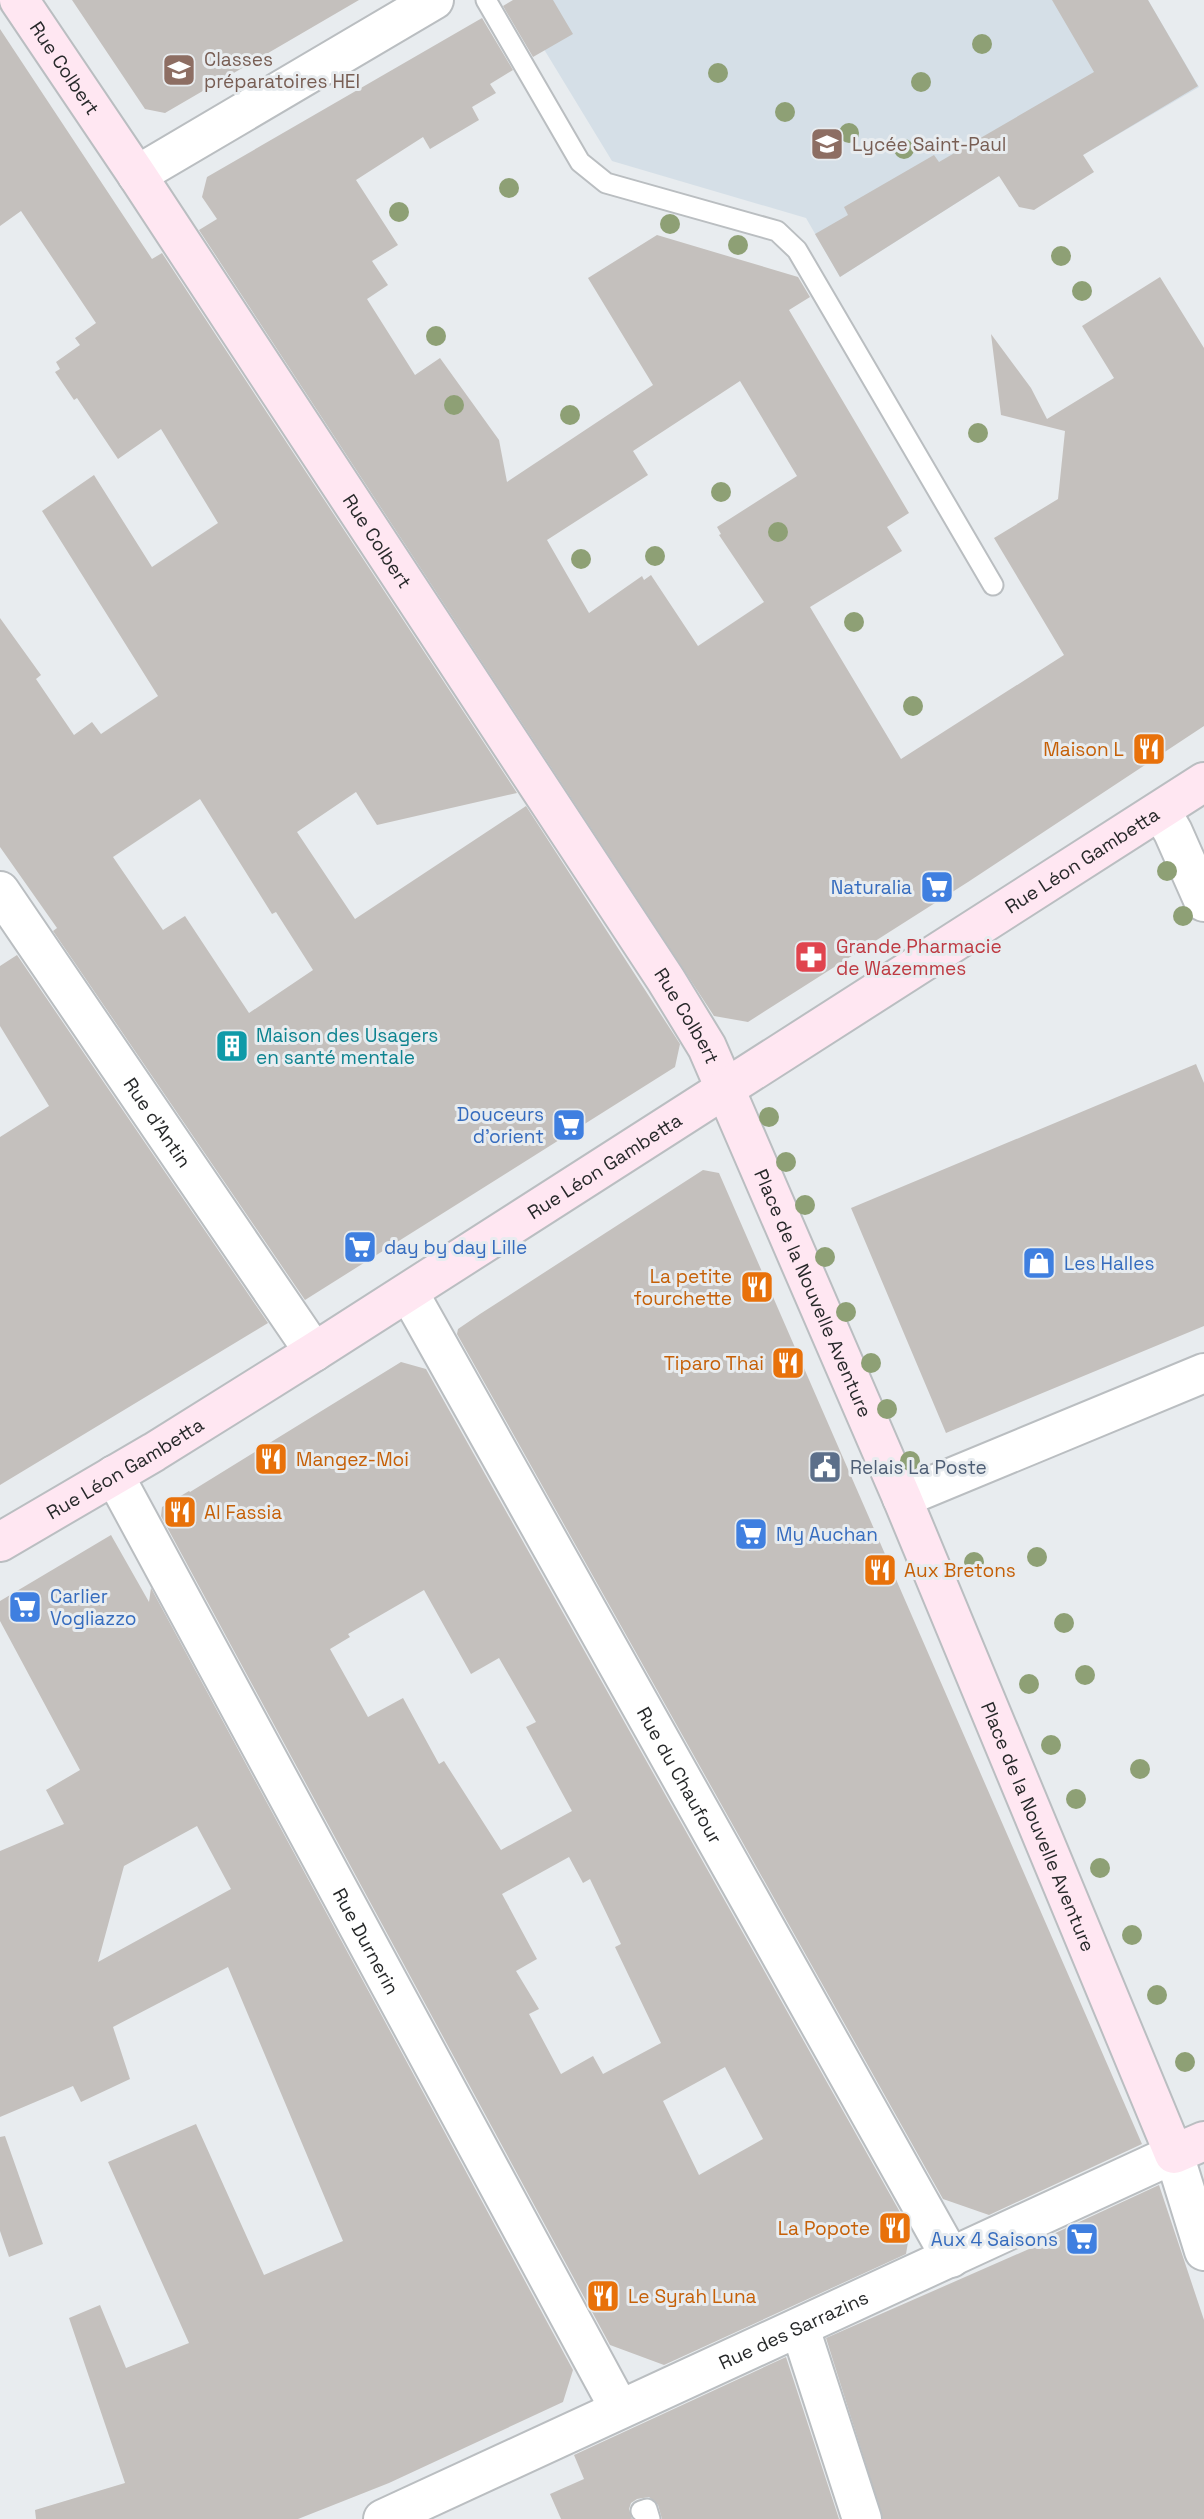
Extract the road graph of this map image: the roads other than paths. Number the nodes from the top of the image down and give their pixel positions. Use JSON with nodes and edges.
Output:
{"nodes":[{"id":1,"x":19,"y":0,"type":"edge"},
{"id":2,"x":434,"y":0,"type":"edge"},
{"id":3,"x":486,"y":0,"type":"edge"},
{"id":4,"x":138,"y":175,"type":"junction"},
{"id":5,"x":993,"y":585,"type":"dead end"},
{"id":6,"x":1204,"y":782,"type":"edge"},
{"id":7,"x":1161,"y":811,"type":"junction"},
{"id":8,"x":0,"y":891,"type":"edge"},
{"id":9,"x":1204,"y":902,"type":"edge"},
{"id":10,"x":726,"y":1088,"type":"junction"},
{"id":11,"x":409,"y":1293,"type":"junction"},
{"id":12,"x":314,"y":1352,"type":"junction"},
{"id":13,"x":1204,"y":1373,"type":"edge"},
{"id":14,"x":114,"y":1475,"type":"junction"},
{"id":15,"x":902,"y":1498,"type":"junction"},
{"id":16,"x":0,"y":1542,"type":"edge"},
{"id":17,"x":1189,"y":2148,"type":"edge"},
{"id":18,"x":1204,"y":2251,"type":"edge"},
{"id":19,"x":951,"y":2258,"type":"junction"},
{"id":20,"x":800,"y":2328,"type":"junction"},
{"id":21,"x":602,"y":2425,"type":"junction"},
{"id":22,"x":448,"y":2506,"type":"edge"},
{"id":23,"x":383,"y":2519,"type":"edge"},
{"id":24,"x":862,"y":2519,"type":"edge"}],
"edges":[{"from":1,"to":4,"type":"street","name":"Rue Colbert"},
{"from":2,"to":4,"type":"street"},
{"from":3,"to":5,"type":"lane"},
{"from":4,"to":10,"type":"street","name":"Rue Colbert"},
{"from":6,"to":7,"type":"street","name":"Rue Léon Gambetta"},
{"from":7,"to":9,"type":"street"},
{"from":7,"to":10,"type":"street","name":"Rue Léon Gambetta"},
{"from":8,"to":12,"type":"street","name":"Rue d'Antin"},
{"from":10,"to":11,"type":"street","name":"Rue Léon Gambetta"},
{"from":10,"to":15,"type":"street","name":"Place de la Nouvelle Aventure"},
{"from":11,"to":12,"type":"street","name":"Rue Léon Gambetta"},
{"from":11,"to":19,"type":"street","name":"Rue du Chaufour"},
{"from":12,"to":14,"type":"street","name":"Rue Léon Gambetta"},
{"from":13,"to":15,"type":"street"},
{"from":14,"to":16,"type":"street","name":"Rue Léon Gambetta"},
{"from":14,"to":21,"type":"street","name":"Rue Durnerin"},
{"from":15,"to":17,"type":"street","name":"Place de la Nouvelle Aventure"},
{"from":17,"to":18,"type":"street"},
{"from":17,"to":19,"type":"street","name":"Rue des Sarrazins"},
{"from":19,"to":20,"type":"street","name":"Rue des Sarrazins"},
{"from":20,"to":21,"type":"street","name":"Rue des Sarrazins"},
{"from":20,"to":24,"type":"street"},
{"from":21,"to":22,"type":"street","name":"Rue des Sarrazins"},
{"from":22,"to":23,"type":"street","name":"Rue des Sarrazins"}]}
